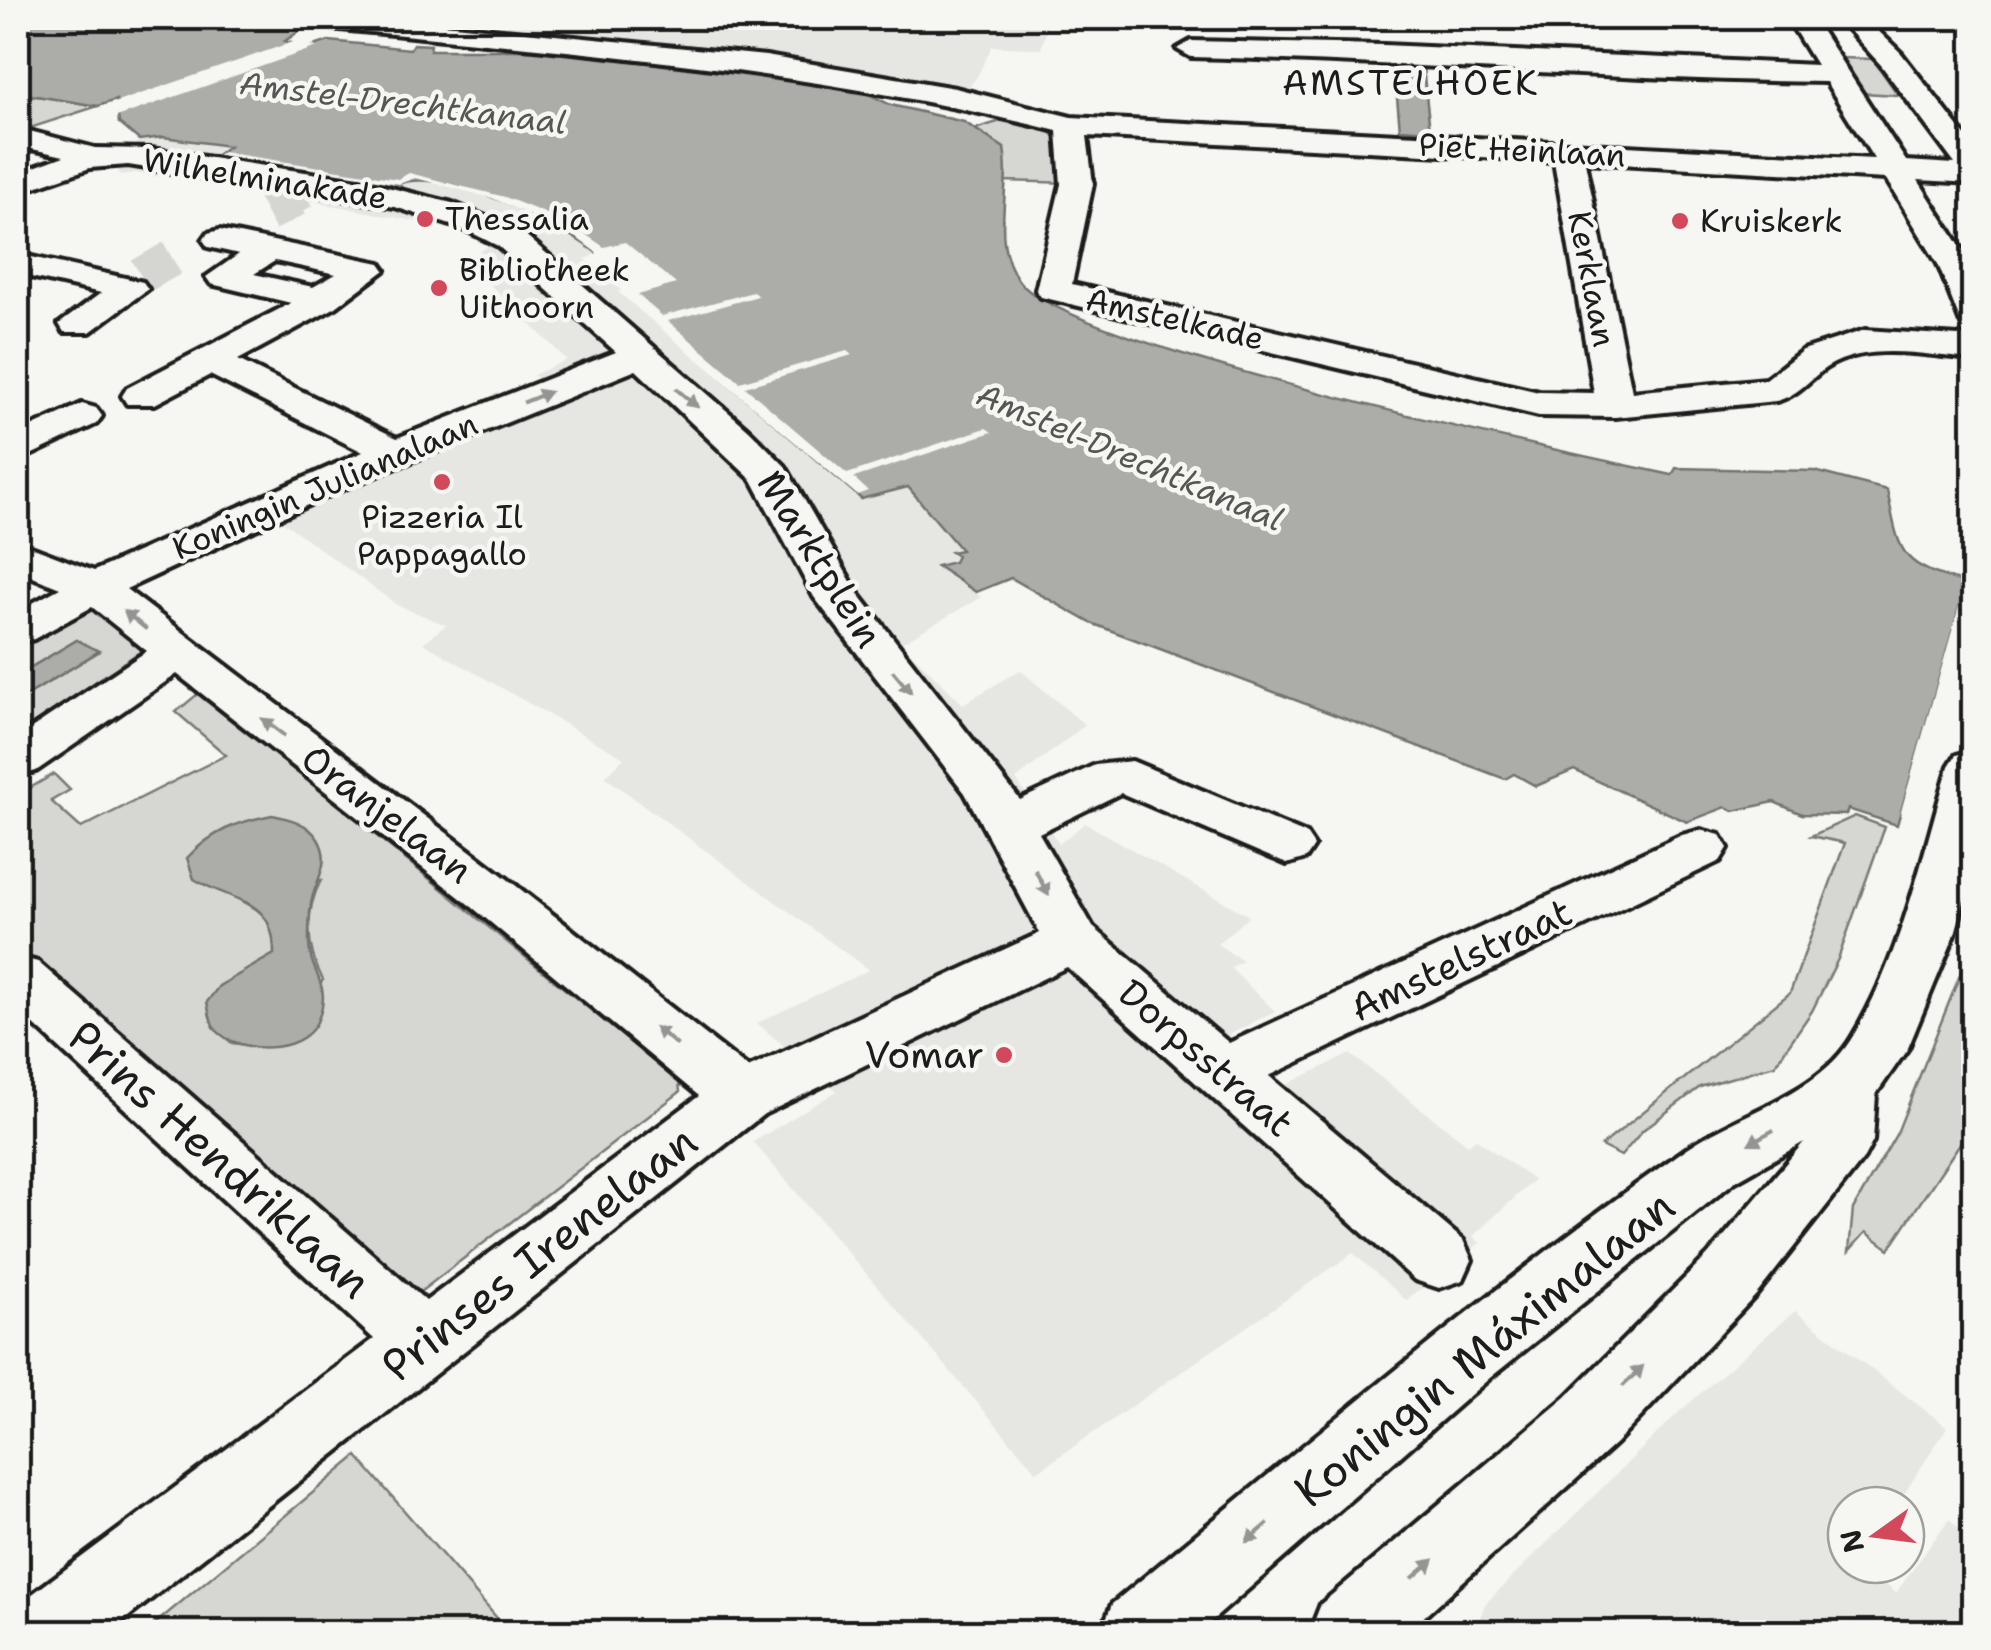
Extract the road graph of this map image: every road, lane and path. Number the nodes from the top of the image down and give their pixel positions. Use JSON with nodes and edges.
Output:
{"nodes":[{"id":1,"x":310,"y":18,"type":"edge"},
{"id":2,"x":1180,"y":18,"type":"edge"},
{"id":3,"x":1236,"y":18,"type":"edge"},
{"id":4,"x":1800,"y":18,"type":"edge"},
{"id":5,"x":1852,"y":18,"type":"edge"},
{"id":6,"x":1203,"y":49,"type":"junction"},
{"id":7,"x":1837,"y":74,"type":"junction"},
{"id":8,"x":1071,"y":126,"type":"junction"},
{"id":9,"x":1180,"y":132,"type":"junction"},
{"id":10,"x":18,"y":137,"type":"edge"},
{"id":11,"x":1568,"y":153,"type":"junction"},
{"id":12,"x":91,"y":158,"type":"junction"},
{"id":13,"x":1896,"y":170,"type":"junction"},
{"id":14,"x":1974,"y":171,"type":"edge"},
{"id":15,"x":18,"y":184,"type":"edge"},
{"id":16,"x":269,"y":232,"type":"junction"},
{"id":17,"x":510,"y":239,"type":"joint"},
{"id":18,"x":180,"y":253,"type":"tunnel mouth"},
{"id":19,"x":18,"y":264,"type":"edge"},
{"id":20,"x":55,"y":272,"type":"junction"},
{"id":21,"x":18,"y":292,"type":"edge"},
{"id":22,"x":318,"y":299,"type":"junction"},
{"id":23,"x":1974,"y":315,"type":"edge"},
{"id":24,"x":77,"y":324,"type":"dead end"},
{"id":25,"x":1974,"y":348,"type":"edge"},
{"id":26,"x":638,"y":356,"type":"junction"},
{"id":27,"x":212,"y":361,"type":"junction"},
{"id":28,"x":141,"y":396,"type":"dead end"},
{"id":29,"x":1616,"y":405,"type":"junction"},
{"id":30,"x":82,"y":416,"type":"dead end"},
{"id":31,"x":18,"y":449,"type":"edge"},
{"id":32,"x":398,"y":453,"type":"junction"},
{"id":33,"x":18,"y":555,"type":"edge"},
{"id":34,"x":94,"y":586,"type":"junction"},
{"id":35,"x":18,"y":629,"type":"edge"},
{"id":36,"x":176,"y":653,"type":"junction"},
{"id":37,"x":18,"y":760,"type":"edge"},
{"id":38,"x":1974,"y":766,"type":"edge"},
{"id":39,"x":1010,"y":826,"type":"junction"},
{"id":40,"x":1287,"y":846,"type":"dead end"},
{"id":41,"x":1701,"y":848,"type":"dead end"},
{"id":42,"x":1073,"y":941,"type":"junction"},
{"id":43,"x":18,"y":976,"type":"edge"},
{"id":44,"x":1220,"y":1073,"type":"junction"},
{"id":45,"x":1846,"y":1089,"type":"junction"},
{"id":46,"x":742,"y":1097,"type":"junction"},
{"id":47,"x":1439,"y":1260,"type":"dead end"},
{"id":48,"x":423,"y":1342,"type":"junction"},
{"id":49,"x":47,"y":1632,"type":"edge"},
{"id":50,"x":1140,"y":1632,"type":"edge"},
{"id":51,"x":1349,"y":1632,"type":"edge"}],
"edges":[{"from":1,"to":8,"type":"street"},
{"from":2,"to":6,"type":"street"},
{"from":3,"to":6,"type":"street"},
{"from":4,"to":7,"type":"street"},
{"from":5,"to":14,"type":"street"},
{"from":6,"to":7,"type":"street"},
{"from":6,"to":9,"type":"street"},
{"from":7,"to":13,"type":"street"},
{"from":8,"to":9,"type":"street","name":"Piet Heinlaan"},
{"from":8,"to":29,"type":"street","name":"Amstelkade"},
{"from":9,"to":11,"type":"street","name":"Piet Heinlaan"},
{"from":10,"to":12,"type":"street","name":"Wilhelminakade"},
{"from":11,"to":13,"type":"street","name":"Piet Heinlaan"},
{"from":11,"to":29,"type":"street","name":"Kerklaan"},
{"from":12,"to":15,"type":"street"},
{"from":12,"to":17,"type":"street","name":"Wilhelminakade"},
{"from":13,"to":14,"type":"street","name":"Piet Heinlaan"},
{"from":13,"to":23,"type":"street"},
{"from":16,"to":18,"type":"street"},
{"from":16,"to":22,"type":"street"},
{"from":16,"to":22,"type":"street"},
{"from":17,"to":26,"type":"street","name":"Marktplein"},
{"from":19,"to":20,"type":"street"},
{"from":20,"to":21,"type":"street"},
{"from":20,"to":24,"type":"street"},
{"from":22,"to":27,"type":"street"},
{"from":25,"to":29,"type":"street","name":"Amstelkade"},
{"from":32,"to":26,"type":"street","name":"Koningin Julianalaan","one_way":true},
{"from":26,"to":39,"type":"street","name":"Marktplein","one_way":true},
{"from":27,"to":28,"type":"street"},
{"from":27,"to":32,"type":"street"},
{"from":30,"to":31,"type":"street"},
{"from":32,"to":34,"type":"street","name":"Koningin Julianalaan"},
{"from":33,"to":34,"type":"street","name":"Oranjelaan"},
{"from":34,"to":35,"type":"street","name":"Koningin Julianalaan"},
{"from":36,"to":34,"type":"street","name":"Oranjelaan","one_way":true},
{"from":36,"to":37,"type":"street"},
{"from":46,"to":36,"type":"street","name":"Oranjelaan","one_way":true},
{"from":38,"to":45,"type":"street","name":"Koningin Máximalaan"},
{"from":39,"to":40,"type":"street"},
{"from":39,"to":42,"type":"street","name":"Dorpsstraat","one_way":true},
{"from":41,"to":44,"type":"street","name":"Amstelstraat"},
{"from":42,"to":44,"type":"street","name":"Dorpsstraat"},
{"from":42,"to":46,"type":"street","name":"Prinses Irenelaan"},
{"from":43,"to":48,"type":"street","name":"Prins Hendriklaan"},
{"from":44,"to":47,"type":"street","name":"Dorpsstraat"},
{"from":45,"to":50,"type":"street","name":"Koningin Máximalaan","one_way":true},
{"from":51,"to":45,"type":"street","one_way":true},
{"from":46,"to":48,"type":"street","name":"Prinses Irenelaan"},
{"from":48,"to":49,"type":"street","name":"Prinses Irenelaan"}]}
